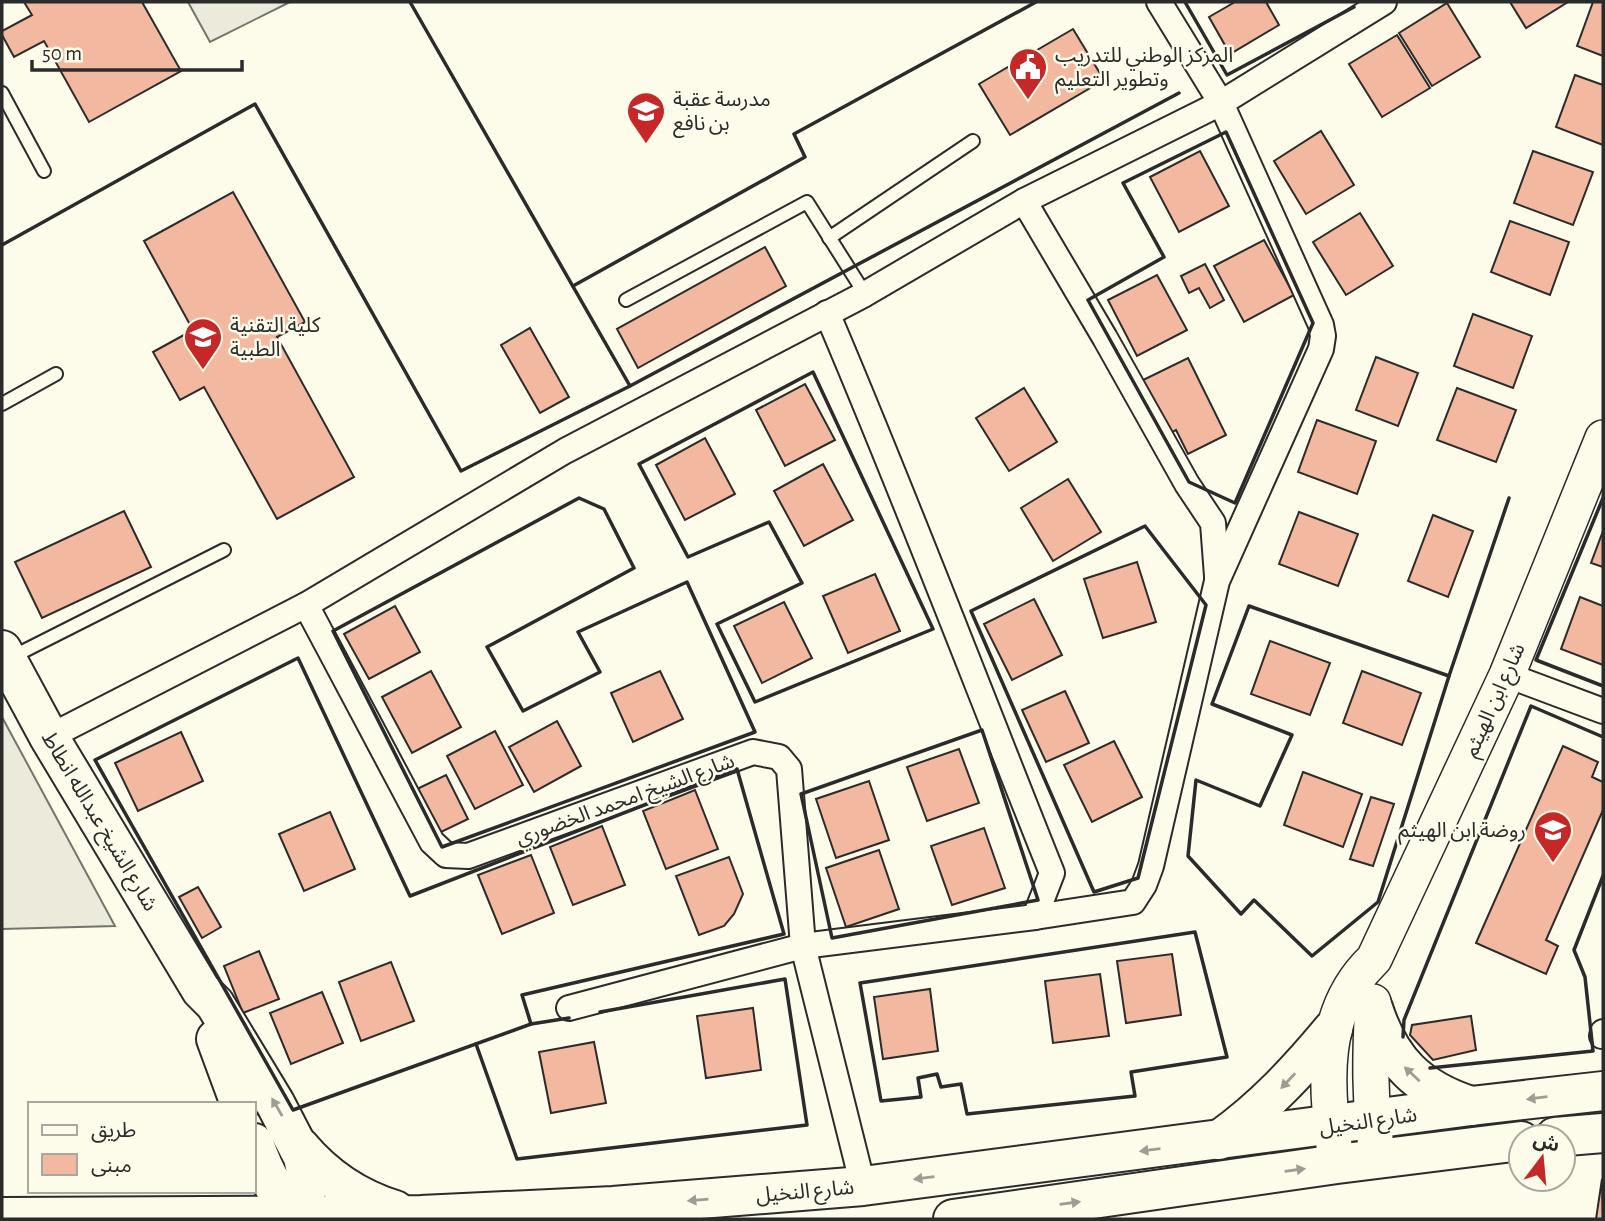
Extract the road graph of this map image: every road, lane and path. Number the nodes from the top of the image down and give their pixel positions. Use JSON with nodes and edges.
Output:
{"nodes":[{"id":1,"x":1159,"y":2,"type":"edge"},
{"id":2,"x":1384,"y":2,"type":"edge"},
{"id":3,"x":2,"y":93,"type":"edge"},
{"id":4,"x":1221,"y":103,"type":"junction"},
{"id":5,"x":973,"y":141,"type":"dead end"},
{"id":6,"x":44,"y":171,"type":"dead end"},
{"id":7,"x":1024,"y":201,"type":"junction"},
{"id":8,"x":829,"y":238,"type":"junction"},
{"id":9,"x":864,"y":294,"type":"junction"},
{"id":10,"x":626,"y":300,"type":"dead end"},
{"id":11,"x":827,"y":313,"type":"junction"},
{"id":12,"x":56,"y":374,"type":"dead end"},
{"id":13,"x":2,"y":404,"type":"edge"},
{"id":14,"x":1603,"y":438,"type":"edge"},
{"id":15,"x":224,"y":551,"type":"dead end"},
{"id":16,"x":1217,"y":581,"type":"junction"},
{"id":17,"x":306,"y":605,"type":"junction"},
{"id":18,"x":4,"y":655,"type":"edge"},
{"id":19,"x":1507,"y":675,"type":"junction"},
{"id":20,"x":1603,"y":711,"type":"edge"},
{"id":21,"x":49,"y":737,"type":"junction"},
{"id":22,"x":1035,"y":917,"type":"junction"},
{"id":23,"x":803,"y":946,"type":"junction"},
{"id":24,"x":1374,"y":959,"type":"junction"},
{"id":25,"x":201,"y":990,"type":"junction"},
{"id":26,"x":569,"y":1008,"type":"dead end"},
{"id":27,"x":1373,"y":1008,"type":"junction"},
{"id":28,"x":1333,"y":1029,"type":"junction"},
{"id":29,"x":1603,"y":1091,"type":"edge"},
{"id":30,"x":232,"y":1094,"type":"edge"},
{"id":31,"x":1471,"y":1106,"type":"junction"},
{"id":32,"x":1372,"y":1121,"type":"junction"},
{"id":33,"x":1331,"y":1126,"type":"junction"},
{"id":34,"x":1603,"y":1133,"type":"edge"},
{"id":35,"x":1577,"y":1135,"type":"edge"},
{"id":36,"x":1217,"y":1141,"type":"junction"},
{"id":37,"x":1507,"y":1143,"type":"edge"},
{"id":38,"x":297,"y":1144,"type":"junction"},
{"id":39,"x":256,"y":1149,"type":"edge"},
{"id":40,"x":1378,"y":1159,"type":"junction"},
{"id":41,"x":1336,"y":1164,"type":"junction"},
{"id":42,"x":863,"y":1186,"type":"junction"},
{"id":43,"x":174,"y":1193,"type":"edge"},
{"id":44,"x":421,"y":1215,"type":"junction"},
{"id":45,"x":146,"y":1216,"type":"junction"},
{"id":46,"x":2,"y":1217,"type":"edge"},
{"id":47,"x":302,"y":1218,"type":"edge"},
{"id":48,"x":953,"y":1219,"type":"edge"}],
"edges":[{"from":1,"to":4,"type":"street"},
{"from":2,"to":4,"type":"street"},
{"from":3,"to":6,"type":"lane"},
{"from":4,"to":7,"type":"street"},
{"from":4,"to":16,"type":"street"},
{"from":5,"to":8,"type":"lane"},
{"from":7,"to":9,"type":"street"},
{"from":7,"to":16,"type":"street"},
{"from":8,"to":9,"type":"lane"},
{"from":8,"to":10,"type":"lane"},
{"from":9,"to":11,"type":"street"},
{"from":11,"to":17,"type":"street"},
{"from":11,"to":22,"type":"street"},
{"from":12,"to":13,"type":"lane"},
{"from":14,"to":19,"type":"main road","name":"شارع ابن الهيثم"},
{"from":15,"to":18,"type":"lane"},
{"from":16,"to":22,"type":"street"},
{"from":17,"to":21,"type":"street"},
{"from":17,"to":23,"type":"street","name":"شارع الشيخ امحمد الخضوري"},
{"from":18,"to":21,"type":"main road","name":"شارع الشيخ عبدالله انطاط"},
{"from":19,"to":20,"type":"street"},
{"from":19,"to":24,"type":"main road","name":"شارع ابن الهيثم"},
{"from":21,"to":25,"type":"main road","name":"شارع الشيخ عبدالله انطاط"},
{"from":22,"to":23,"type":"street"},
{"from":23,"to":26,"type":"street"},
{"from":23,"to":42,"type":"street","name":"شارع الشيخ امحمد الخضوري"},
{"from":24,"to":27,"type":"main road"},
{"from":24,"to":28,"type":"main road"},
{"from":25,"to":30,"type":"main road","name":"شارع الشيخ عبدالله انطاط"},
{"from":38,"to":25,"type":"main road","name":"شارع الشيخ عبدالله انطاط","one_way":true},
{"from":31,"to":27,"type":"main road","one_way":true},
{"from":27,"to":32,"type":"main road"},
{"from":28,"to":33,"type":"main road"},
{"from":28,"to":36,"type":"main road","one_way":true},
{"from":29,"to":31,"type":"main road","name":"شارع النخيل","one_way":true},
{"from":31,"to":32,"type":"main road","name":"شارع النخيل"},
{"from":32,"to":33,"type":"main road","name":"شارع النخيل"},
{"from":32,"to":40,"type":"main road"},
{"from":33,"to":36,"type":"main road","name":"شارع النخيل"},
{"from":33,"to":41,"type":"main road"},
{"from":34,"to":35,"type":"main road"},
{"from":36,"to":42,"type":"main road","name":"شارع النخيل","one_way":true},
{"from":37,"to":40,"type":"main road","name":"شارع النخيل"},
{"from":38,"to":44,"type":"main road"},
{"from":38,"to":47,"type":"main road","name":"شارع الشيخ عبدالله انطاط"},
{"from":39,"to":47,"type":"main road"},
{"from":40,"to":41,"type":"main road","name":"شارع النخيل"},
{"from":48,"to":41,"type":"main road","name":"شارع النخيل","one_way":true},
{"from":42,"to":44,"type":"main road","name":"شارع النخيل","one_way":true},
{"from":43,"to":45,"type":"main road"},
{"from":44,"to":47,"type":"main road","name":"شارع النخيل"},
{"from":45,"to":46,"type":"main road","name":"شارع النخيل"},
{"from":45,"to":47,"type":"main road","name":"شارع النخيل"}]}
